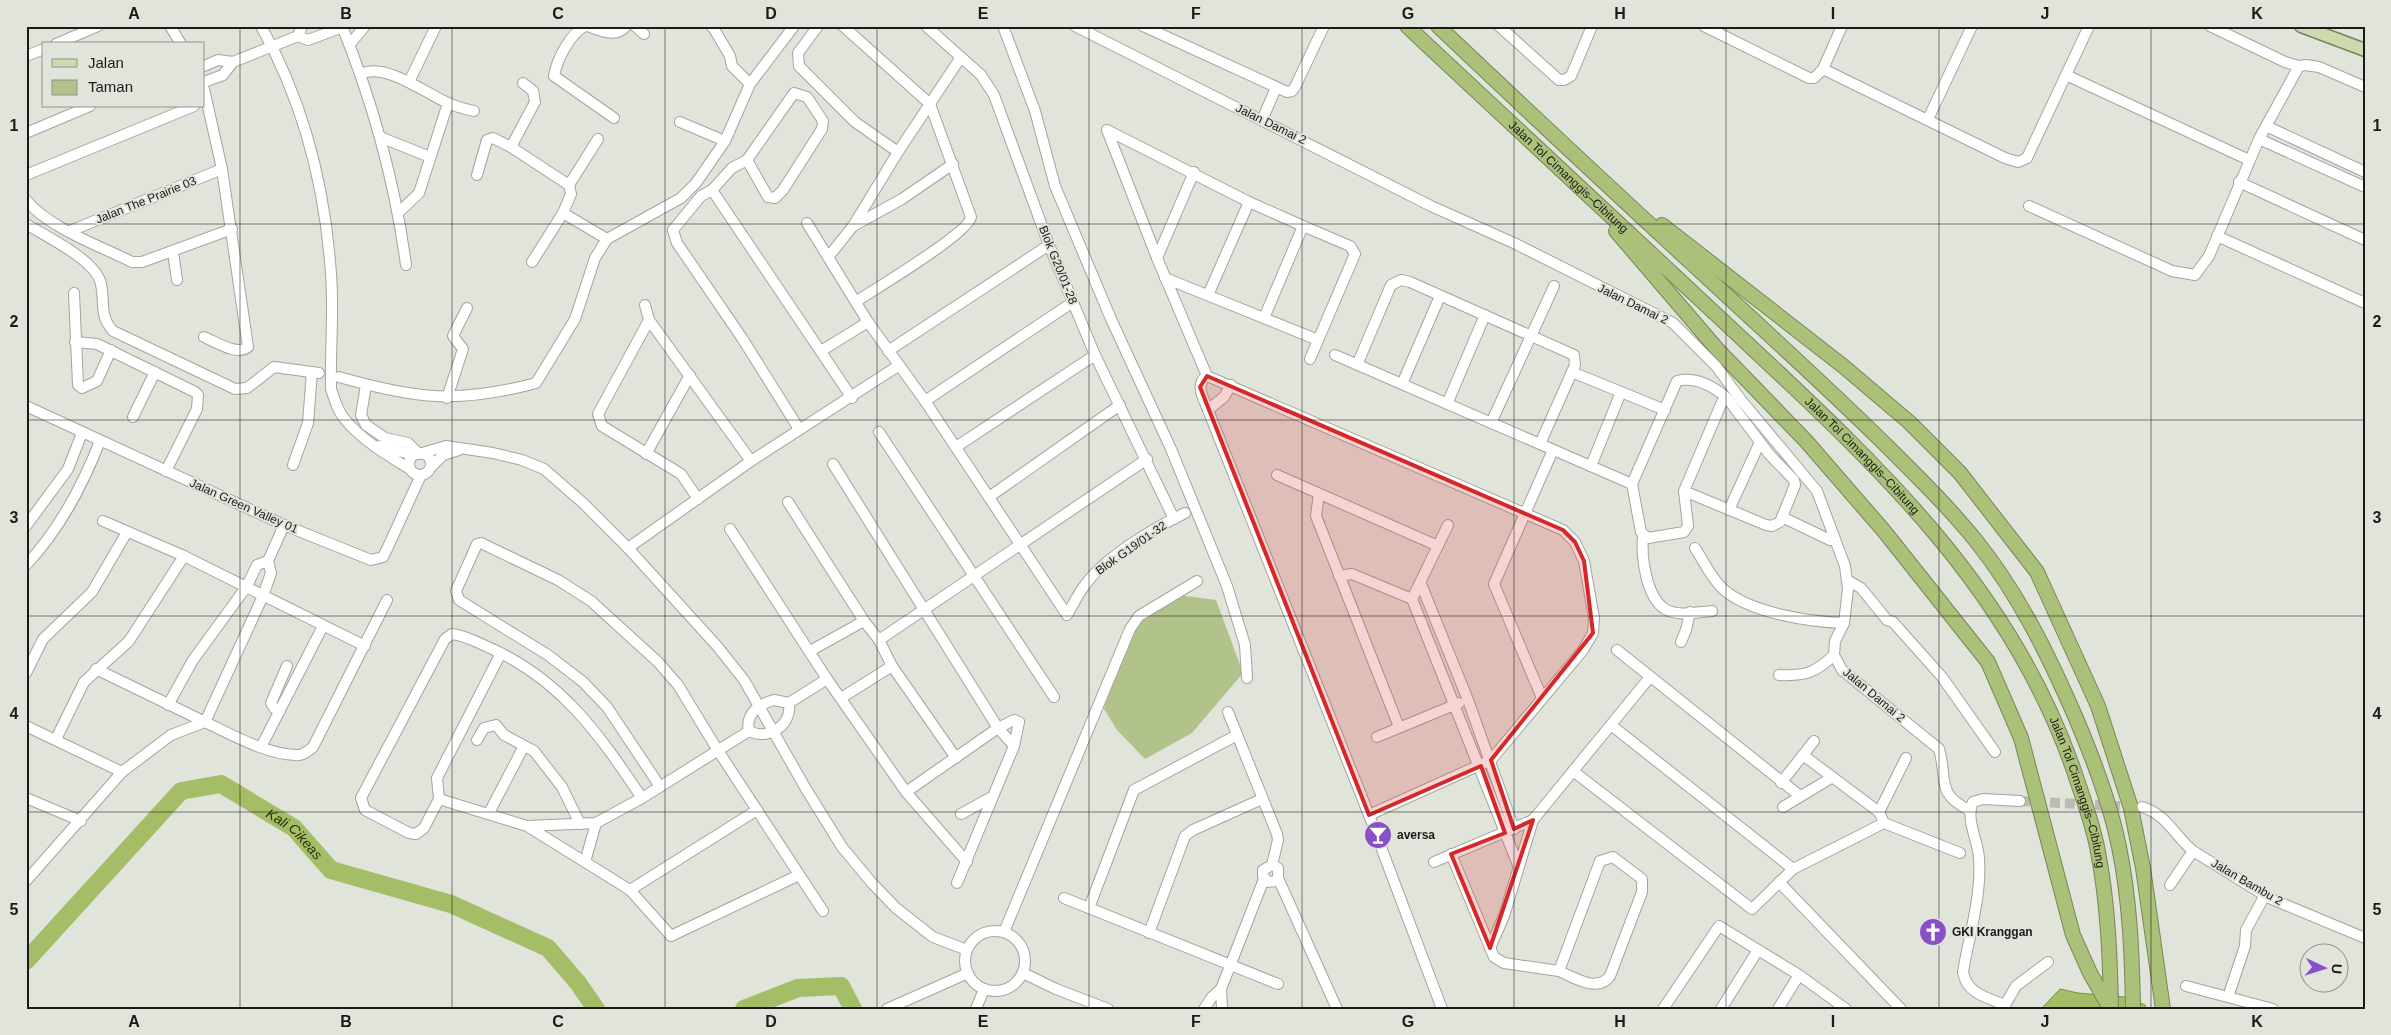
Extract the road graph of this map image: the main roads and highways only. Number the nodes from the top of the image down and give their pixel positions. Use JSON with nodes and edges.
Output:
{"nodes":[{"id":1,"x":1407,"y":26,"type":"edge"},
{"id":2,"x":1438,"y":26,"type":"edge"},
{"id":3,"x":2301,"y":26,"type":"edge"},
{"id":4,"x":2365,"y":50,"type":"edge"},
{"id":5,"x":1586,"y":166,"type":"junction"},
{"id":6,"x":1570,"y":178,"type":"junction"},
{"id":7,"x":2163,"y":1008,"type":"edge"},
{"id":8,"x":2111,"y":1009,"type":"edge"},
{"id":9,"x":2132,"y":1009,"type":"edge"}],
"edges":[{"from":1,"to":6,"type":"highway","name":"Jalan Tol Cimanggis–Cibitung"},
{"from":2,"to":5,"type":"highway","name":"Jalan Tol Cimanggis–Cibitung"},
{"from":3,"to":4,"type":"main road"},
{"from":5,"to":7,"type":"highway"},
{"from":5,"to":9,"type":"highway","name":"Jalan Tol Cimanggis–Cibitung"},
{"from":6,"to":8,"type":"highway"},
{"from":6,"to":8,"type":"highway","name":"Jalan Tol Cimanggis–Cibitung"}]}
